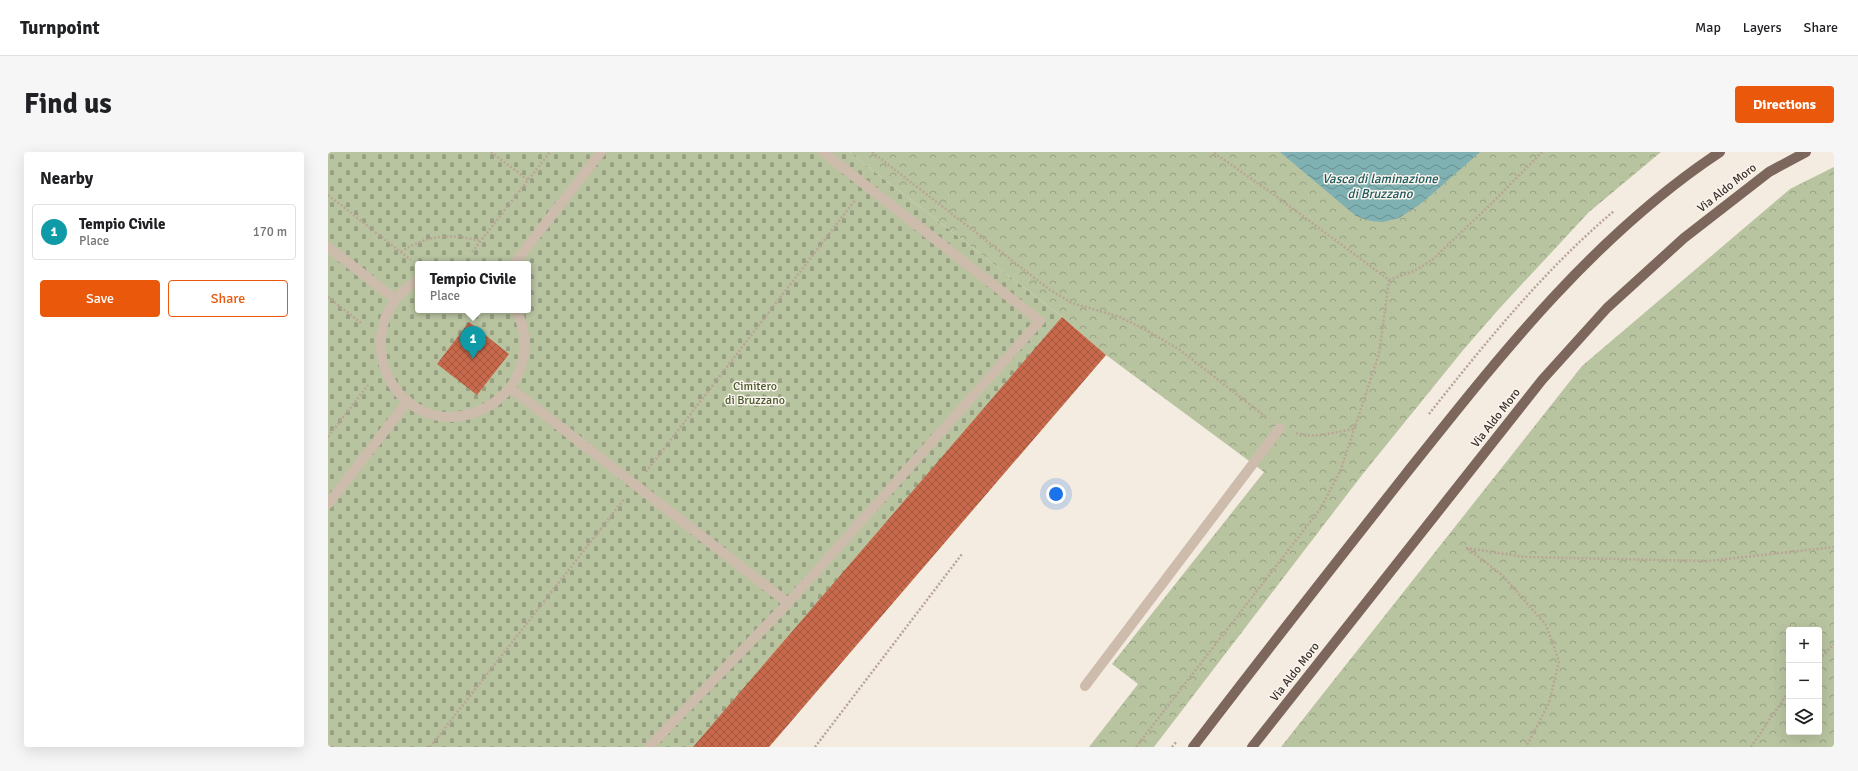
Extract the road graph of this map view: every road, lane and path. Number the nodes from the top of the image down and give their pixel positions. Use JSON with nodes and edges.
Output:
{"nodes":[{"id":1,"x":491,"y":152,"type":"edge"},
{"id":2,"x":550,"y":152,"type":"edge"},
{"id":3,"x":601,"y":152,"type":"edge"},
{"id":4,"x":823,"y":152,"type":"edge"},
{"id":5,"x":872,"y":152,"type":"edge"},
{"id":6,"x":1213,"y":152,"type":"edge"},
{"id":7,"x":1542,"y":152,"type":"edge"},
{"id":8,"x":1720,"y":152,"type":"edge"},
{"id":9,"x":1806,"y":152,"type":"edge"},
{"id":10,"x":528,"y":180,"type":"junction"},
{"id":11,"x":866,"y":186,"type":"junction"},
{"id":12,"x":328,"y":195,"type":"edge"},
{"id":13,"x":480,"y":241,"type":"junction"},
{"id":14,"x":328,"y":247,"type":"edge"},
{"id":15,"x":401,"y":252,"type":"junction"},
{"id":16,"x":472,"y":252,"type":"dead end"},
{"id":17,"x":411,"y":260,"type":"dead end"},
{"id":18,"x":516,"y":261,"type":"edge"},
{"id":19,"x":1389,"y":280,"type":"junction"},
{"id":20,"x":415,"y":282,"type":"edge"},
{"id":21,"x":328,"y":297,"type":"edge"},
{"id":22,"x":395,"y":299,"type":"junction"},
{"id":23,"x":517,"y":313,"type":"edge"},
{"id":24,"x":361,"y":323,"type":"dead end"},
{"id":25,"x":368,"y":385,"type":"dead end"},
{"id":26,"x":510,"y":388,"type":"junction"},
{"id":27,"x":408,"y":402,"type":"junction"},
{"id":28,"x":1280,"y":428,"type":"junction"},
{"id":29,"x":1354,"y":429,"type":"junction"},
{"id":30,"x":328,"y":437,"type":"edge"},
{"id":31,"x":636,"y":485,"type":"junction"},
{"id":32,"x":328,"y":504,"type":"edge"},
{"id":33,"x":1834,"y":547,"type":"edge"},
{"id":34,"x":962,"y":554,"type":"dead end"},
{"id":35,"x":788,"y":603,"type":"junction"},
{"id":36,"x":1834,"y":644,"type":"edge"},
{"id":37,"x":1822,"y":656,"type":"edge"},
{"id":38,"x":1085,"y":686,"type":"dead end"},
{"id":39,"x":1786,"y":695,"type":"edge"},
{"id":40,"x":430,"y":747,"type":"edge"},
{"id":41,"x":649,"y":747,"type":"edge"},
{"id":42,"x":815,"y":747,"type":"edge"},
{"id":43,"x":1136,"y":747,"type":"edge"},
{"id":44,"x":1193,"y":747,"type":"edge"},
{"id":45,"x":1252,"y":747,"type":"edge"},
{"id":46,"x":1526,"y":747,"type":"edge"},
{"id":47,"x":1750,"y":747,"type":"edge"}],
"edges":[{"from":1,"to":10,"type":"path"},
{"from":2,"to":10,"type":"path"},
{"from":3,"to":18,"type":"street"},
{"from":4,"to":11,"type":"street"},
{"from":5,"to":28,"type":"path"},
{"from":6,"to":19,"type":"path"},
{"from":7,"to":19,"type":"path"},
{"from":8,"to":44,"type":"main road"},
{"from":9,"to":45,"type":"main road","name":"Via Aldo Moro"},
{"from":10,"to":13,"type":"path"},
{"from":11,"to":31,"type":"path"},
{"from":11,"to":35,"type":"street"},
{"from":12,"to":15,"type":"path"},
{"from":13,"to":15,"type":"path"},
{"from":13,"to":16,"type":"path"},
{"from":14,"to":22,"type":"street"},
{"from":15,"to":17,"type":"path"},
{"from":19,"to":29,"type":"path"},
{"from":20,"to":22,"type":"street"},
{"from":21,"to":24,"type":"path"},
{"from":22,"to":27,"type":"street"},
{"from":23,"to":26,"type":"street"},
{"from":25,"to":30,"type":"path"},
{"from":26,"to":27,"type":"street"},
{"from":26,"to":31,"type":"street"},
{"from":27,"to":32,"type":"street"},
{"from":28,"to":29,"type":"path"},
{"from":28,"to":38,"type":"street"},
{"from":29,"to":43,"type":"path"},
{"from":31,"to":35,"type":"street"},
{"from":31,"to":40,"type":"path"},
{"from":33,"to":46,"type":"path"},
{"from":34,"to":42,"type":"path"},
{"from":35,"to":41,"type":"street"},
{"from":36,"to":37,"type":"path"},
{"from":39,"to":47,"type":"path"}]}
